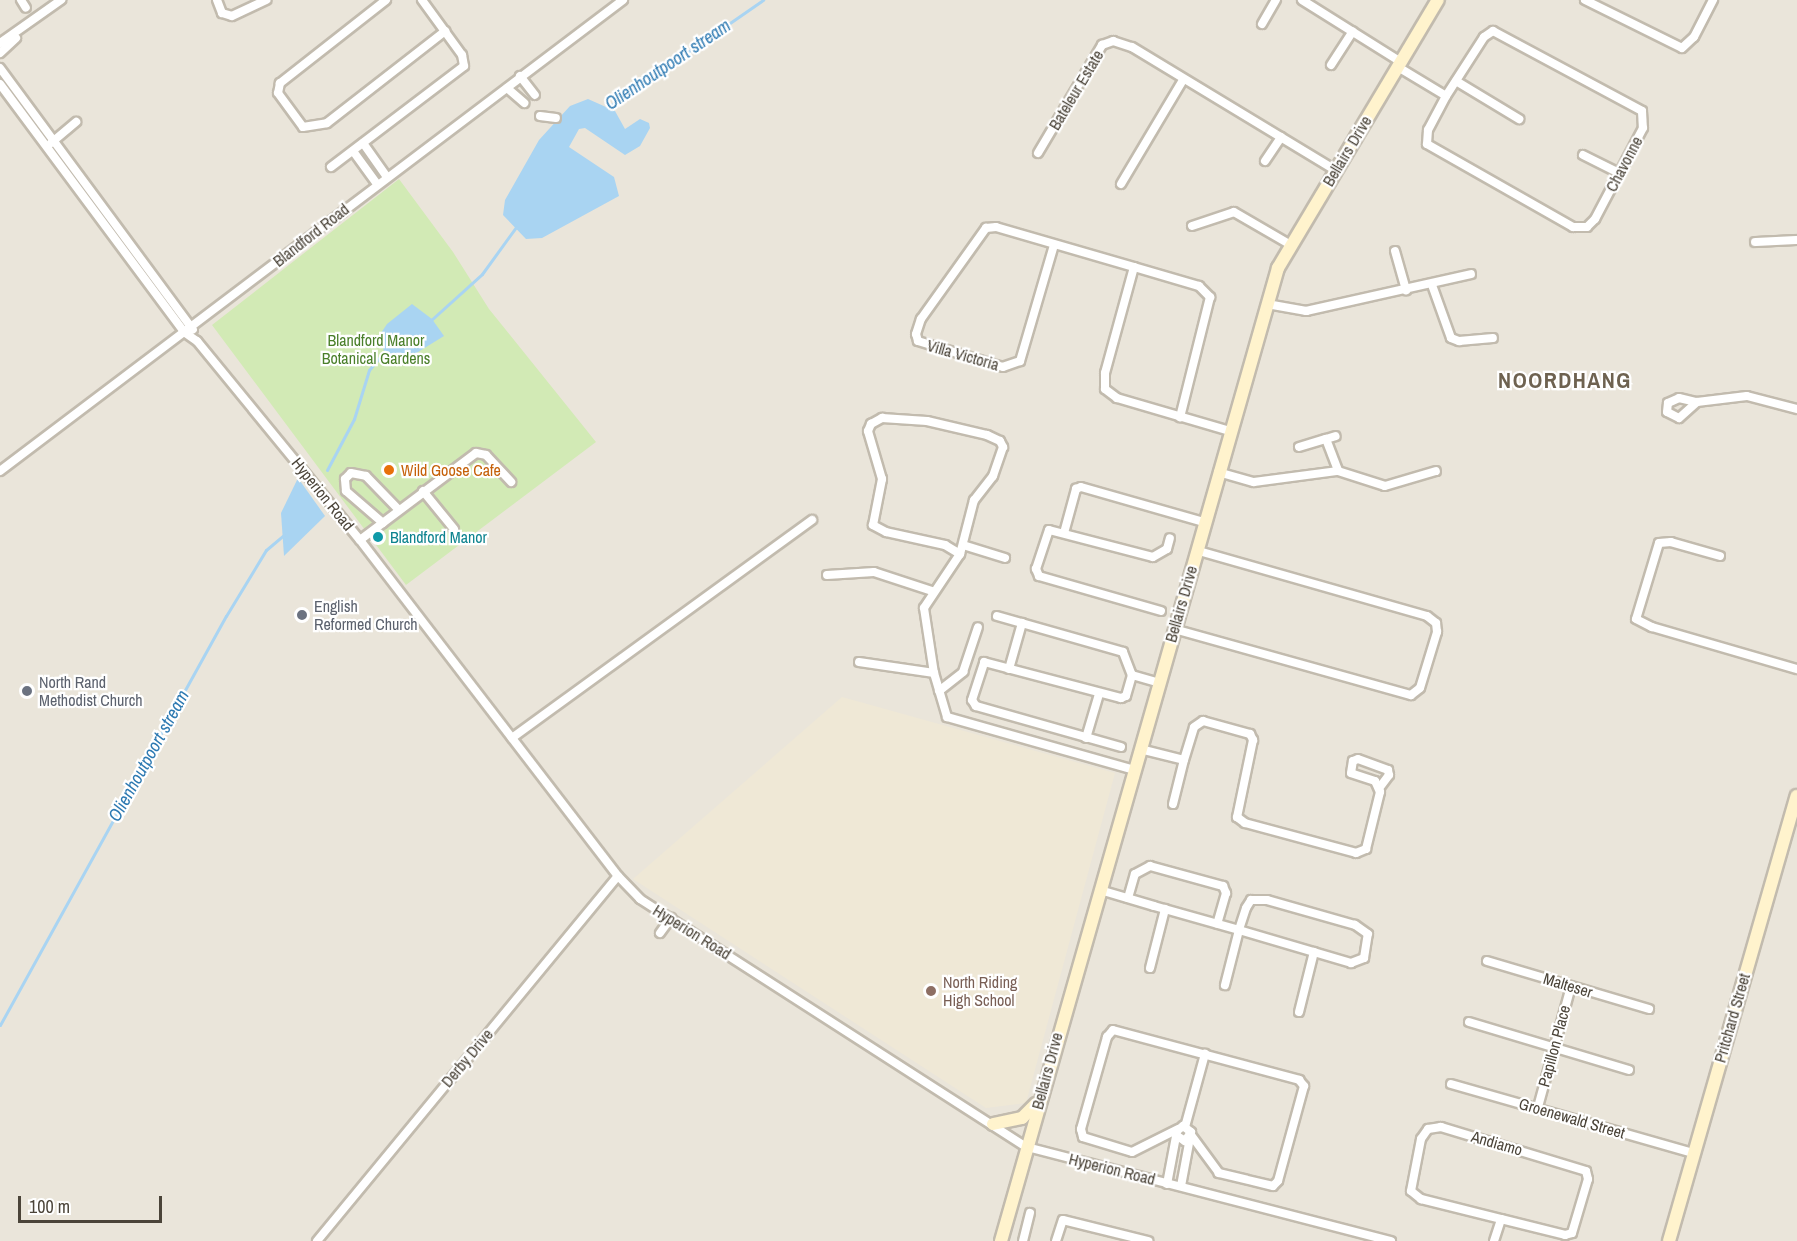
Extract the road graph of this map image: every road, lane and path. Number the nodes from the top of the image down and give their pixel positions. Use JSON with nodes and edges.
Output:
{"nodes":[{"id":1,"x":62,"y":0,"type":"edge"},
{"id":2,"x":217,"y":0,"type":"edge"},
{"id":3,"x":266,"y":0,"type":"edge"},
{"id":4,"x":386,"y":0,"type":"edge"},
{"id":5,"x":422,"y":0,"type":"edge"},
{"id":6,"x":622,"y":0,"type":"edge"},
{"id":7,"x":1276,"y":0,"type":"edge"},
{"id":8,"x":1302,"y":0,"type":"edge"},
{"id":9,"x":1438,"y":0,"type":"edge"},
{"id":10,"x":1585,"y":0,"type":"edge"},
{"id":11,"x":1713,"y":0,"type":"edge"},
{"id":12,"x":43,"y":14,"type":"junction"},
{"id":13,"x":1262,"y":24,"type":"dead end"},
{"id":14,"x":445,"y":31,"type":"junction"},
{"id":15,"x":1353,"y":31,"type":"junction"},
{"id":16,"x":0,"y":43,"type":"edge"},
{"id":17,"x":0,"y":53,"type":"edge"},
{"id":18,"x":1400,"y":64,"type":"junction"},
{"id":19,"x":1331,"y":65,"type":"dead end"},
{"id":20,"x":0,"y":68,"type":"edge"},
{"id":21,"x":520,"y":76,"type":"junction"},
{"id":22,"x":1183,"y":80,"type":"junction"},
{"id":23,"x":1456,"y":81,"type":"junction"},
{"id":24,"x":0,"y":84,"type":"edge"},
{"id":25,"x":507,"y":88,"type":"junction"},
{"id":26,"x":535,"y":95,"type":"dead end"},
{"id":27,"x":1446,"y":96,"type":"junction"},
{"id":28,"x":524,"y":103,"type":"dead end"},
{"id":29,"x":540,"y":116,"type":"dead end"},
{"id":30,"x":556,"y":118,"type":"dead end"},
{"id":31,"x":1519,"y":119,"type":"dead end"},
{"id":32,"x":76,"y":122,"type":"dead end"},
{"id":33,"x":1281,"y":137,"type":"junction"},
{"id":34,"x":55,"y":139,"type":"junction"},
{"id":35,"x":363,"y":143,"type":"junction"},
{"id":36,"x":46,"y":147,"type":"junction"},
{"id":37,"x":353,"y":151,"type":"junction"},
{"id":38,"x":1038,"y":153,"type":"dead end"},
{"id":39,"x":1583,"y":155,"type":"dead end"},
{"id":40,"x":1264,"y":161,"type":"dead end"},
{"id":41,"x":331,"y":167,"type":"dead end"},
{"id":42,"x":1335,"y":170,"type":"junction"},
{"id":43,"x":1619,"y":172,"type":"junction"},
{"id":44,"x":387,"y":177,"type":"junction"},
{"id":45,"x":377,"y":184,"type":"junction"},
{"id":46,"x":1121,"y":184,"type":"dead end"},
{"id":47,"x":1192,"y":226,"type":"dead end"},
{"id":48,"x":1797,"y":240,"type":"edge"},
{"id":49,"x":1755,"y":242,"type":"dead end"},
{"id":50,"x":1054,"y":245,"type":"junction"},
{"id":51,"x":1291,"y":245,"type":"junction"},
{"id":52,"x":1395,"y":251,"type":"dead end"},
{"id":53,"x":1134,"y":267,"type":"junction"},
{"id":54,"x":1471,"y":274,"type":"dead end"},
{"id":55,"x":1432,"y":285,"type":"junction"},
{"id":56,"x":1406,"y":290,"type":"junction"},
{"id":57,"x":1267,"y":304,"type":"junction"},
{"id":58,"x":188,"y":329,"type":"junction"},
{"id":59,"x":1493,"y":338,"type":"dead end"},
{"id":60,"x":1697,"y":402,"type":"dead end"},
{"id":61,"x":1797,"y":409,"type":"edge"},
{"id":62,"x":1180,"y":417,"type":"junction"},
{"id":63,"x":1230,"y":431,"type":"junction"},
{"id":64,"x":1336,"y":436,"type":"dead end"},
{"id":65,"x":1326,"y":439,"type":"junction"},
{"id":66,"x":1299,"y":447,"type":"dead end"},
{"id":67,"x":0,"y":471,"type":"edge"},
{"id":68,"x":1338,"y":471,"type":"junction"},
{"id":69,"x":1436,"y":471,"type":"dead end"},
{"id":70,"x":1218,"y":472,"type":"junction"},
{"id":71,"x":511,"y":482,"type":"dead end"},
{"id":72,"x":423,"y":491,"type":"junction"},
{"id":73,"x":399,"y":510,"type":"junction"},
{"id":74,"x":812,"y":520,"type":"dead end"},
{"id":75,"x":1204,"y":522,"type":"junction"},
{"id":76,"x":382,"y":523,"type":"junction"},
{"id":77,"x":454,"y":529,"type":"dead end"},
{"id":78,"x":1064,"y":533,"type":"junction"},
{"id":79,"x":1170,"y":538,"type":"dead end"},
{"id":80,"x":360,"y":540,"type":"junction"},
{"id":81,"x":962,"y":550,"type":"junction"},
{"id":82,"x":1196,"y":550,"type":"junction"},
{"id":83,"x":1719,"y":556,"type":"dead end"},
{"id":84,"x":1005,"y":558,"type":"dead end"},
{"id":85,"x":827,"y":575,"type":"dead end"},
{"id":86,"x":932,"y":591,"type":"junction"},
{"id":87,"x":1161,"y":611,"type":"dead end"},
{"id":88,"x":997,"y":616,"type":"dead end"},
{"id":89,"x":1022,"y":623,"type":"junction"},
{"id":90,"x":978,"y":627,"type":"dead end"},
{"id":91,"x":1174,"y":629,"type":"junction"},
{"id":92,"x":859,"y":662,"type":"dead end"},
{"id":93,"x":1009,"y":669,"type":"junction"},
{"id":94,"x":1797,"y":669,"type":"edge"},
{"id":95,"x":934,"y":673,"type":"junction"},
{"id":96,"x":1132,"y":675,"type":"junction"},
{"id":97,"x":1160,"y":683,"type":"junction"},
{"id":98,"x":939,"y":691,"type":"junction"},
{"id":99,"x":1099,"y":694,"type":"junction"},
{"id":100,"x":512,"y":738,"type":"junction"},
{"id":101,"x":1086,"y":738,"type":"junction"},
{"id":102,"x":1121,"y":747,"type":"dead end"},
{"id":103,"x":1140,"y":749,"type":"junction"},
{"id":104,"x":1184,"y":760,"type":"junction"},
{"id":105,"x":1134,"y":770,"type":"junction"},
{"id":106,"x":1380,"y":787,"type":"dead end"},
{"id":107,"x":1797,"y":796,"type":"edge"},
{"id":108,"x":1173,"y":804,"type":"dead end"},
{"id":109,"x":618,"y":876,"type":"junction"},
{"id":110,"x":1100,"y":890,"type":"junction"},
{"id":111,"x":1128,"y":898,"type":"junction"},
{"id":112,"x":1165,"y":909,"type":"junction"},
{"id":113,"x":670,"y":918,"type":"junction"},
{"id":114,"x":1217,"y":924,"type":"junction"},
{"id":115,"x":1239,"y":930,"type":"junction"},
{"id":116,"x":660,"y":933,"type":"dead end"},
{"id":117,"x":1314,"y":952,"type":"junction"},
{"id":118,"x":1487,"y":961,"type":"dead end"},
{"id":119,"x":1150,"y":968,"type":"dead end"},
{"id":120,"x":1225,"y":985,"type":"dead end"},
{"id":121,"x":1571,"y":986,"type":"junction"},
{"id":122,"x":1649,"y":1009,"type":"dead end"},
{"id":123,"x":1299,"y":1012,"type":"dead end"},
{"id":124,"x":1469,"y":1022,"type":"dead end"},
{"id":125,"x":1554,"y":1048,"type":"junction"},
{"id":126,"x":1205,"y":1054,"type":"junction"},
{"id":127,"x":1629,"y":1070,"type":"dead end"},
{"id":128,"x":1451,"y":1084,"type":"dead end"},
{"id":129,"x":1040,"y":1098,"type":"junction"},
{"id":130,"x":1538,"y":1107,"type":"junction"},
{"id":131,"x":993,"y":1124,"type":"junction"},
{"id":132,"x":1180,"y":1131,"type":"junction"},
{"id":133,"x":1190,"y":1136,"type":"junction"},
{"id":134,"x":1026,"y":1147,"type":"junction"},
{"id":135,"x":1693,"y":1153,"type":"junction"},
{"id":136,"x":1167,"y":1184,"type":"junction"},
{"id":137,"x":1181,"y":1186,"type":"junction"},
{"id":138,"x":1030,"y":1213,"type":"dead end"},
{"id":139,"x":1501,"y":1219,"type":"junction"},
{"id":140,"x":317,"y":1241,"type":"edge"},
{"id":141,"x":1001,"y":1241,"type":"edge"},
{"id":142,"x":1023,"y":1241,"type":"edge"},
{"id":143,"x":1056,"y":1241,"type":"edge"},
{"id":144,"x":1148,"y":1241,"type":"edge"},
{"id":145,"x":1391,"y":1241,"type":"edge"},
{"id":146,"x":1494,"y":1241,"type":"edge"},
{"id":147,"x":1670,"y":1241,"type":"edge"}],
"edges":[{"from":1,"to":12,"type":"street"},
{"from":2,"to":3,"type":"street"},
{"from":4,"to":14,"type":"street"},
{"from":5,"to":14,"type":"street"},
{"from":6,"to":21,"type":"street","name":"Blandford Road"},
{"from":7,"to":13,"type":"street"},
{"from":8,"to":15,"type":"street"},
{"from":9,"to":18,"type":"street","name":"Bellairs Drive"},
{"from":10,"to":11,"type":"street"},
{"from":12,"to":16,"type":"street"},
{"from":12,"to":17,"type":"street"},
{"from":14,"to":35,"type":"street"},
{"from":15,"to":18,"type":"street"},
{"from":15,"to":19,"type":"street"},
{"from":18,"to":27,"type":"street"},
{"from":18,"to":42,"type":"street","name":"Bellairs Drive"},
{"from":20,"to":34,"type":"street","name":"Hyperion Road"},
{"from":21,"to":25,"type":"street","name":"Blandford Road"},
{"from":21,"to":26,"type":"street"},
{"from":22,"to":33,"type":"street","name":"Bateleur Estate"},
{"from":22,"to":38,"type":"street","name":"Bateleur Estate"},
{"from":22,"to":46,"type":"street"},
{"from":23,"to":27,"type":"street","name":"Chavonne"},
{"from":23,"to":31,"type":"street"},
{"from":23,"to":43,"type":"street","name":"Chavonne"},
{"from":24,"to":36,"type":"street","name":"Hyperion Road"},
{"from":25,"to":28,"type":"street"},
{"from":25,"to":44,"type":"street","name":"Blandford Road"},
{"from":27,"to":43,"type":"street","name":"Chavonne"},
{"from":29,"to":30,"type":"street"},
{"from":32,"to":34,"type":"street"},
{"from":33,"to":40,"type":"street"},
{"from":33,"to":42,"type":"street","name":"Bateleur Estate"},
{"from":34,"to":36,"type":"street"},
{"from":34,"to":58,"type":"street","name":"Hyperion Road"},
{"from":35,"to":37,"type":"street"},
{"from":35,"to":44,"type":"street"},
{"from":36,"to":58,"type":"street","name":"Hyperion Road"},
{"from":37,"to":41,"type":"street"},
{"from":37,"to":45,"type":"street"},
{"from":39,"to":43,"type":"street"},
{"from":42,"to":51,"type":"street","name":"Bellairs Drive"},
{"from":44,"to":45,"type":"street","name":"Blandford Road"},
{"from":45,"to":58,"type":"street","name":"Blandford Road"},
{"from":47,"to":51,"type":"street"},
{"from":48,"to":49,"type":"street"},
{"from":50,"to":50,"type":"street","name":"Villa Victoria"},
{"from":50,"to":53,"type":"street","name":"Villa Victoria"},
{"from":51,"to":57,"type":"street","name":"Bellairs Drive"},
{"from":52,"to":56,"type":"street"},
{"from":53,"to":62,"type":"street"},
{"from":53,"to":62,"type":"street","name":"Villa Victoria"},
{"from":54,"to":55,"type":"street"},
{"from":55,"to":56,"type":"street"},
{"from":55,"to":59,"type":"street"},
{"from":56,"to":57,"type":"street"},
{"from":57,"to":63,"type":"street","name":"Bellairs Drive"},
{"from":58,"to":67,"type":"street","name":"Blandford Road"},
{"from":58,"to":80,"type":"street","name":"Hyperion Road"},
{"from":60,"to":61,"type":"street"},
{"from":62,"to":63,"type":"street"},
{"from":63,"to":70,"type":"street","name":"Bellairs Drive"},
{"from":64,"to":65,"type":"street"},
{"from":65,"to":66,"type":"street"},
{"from":65,"to":68,"type":"street"},
{"from":68,"to":69,"type":"street"},
{"from":68,"to":70,"type":"street"},
{"from":70,"to":75,"type":"street","name":"Bellairs Drive"},
{"from":71,"to":72,"type":"street"},
{"from":72,"to":73,"type":"street"},
{"from":72,"to":77,"type":"street"},
{"from":73,"to":76,"type":"street"},
{"from":73,"to":76,"type":"street"},
{"from":74,"to":100,"type":"street"},
{"from":75,"to":78,"type":"street"},
{"from":75,"to":82,"type":"street","name":"Bellairs Drive"},
{"from":76,"to":80,"type":"street"},
{"from":78,"to":79,"type":"street"},
{"from":78,"to":87,"type":"street"},
{"from":80,"to":100,"type":"street","name":"Hyperion Road"},
{"from":81,"to":81,"type":"street"},
{"from":81,"to":84,"type":"street"},
{"from":81,"to":86,"type":"street"},
{"from":82,"to":91,"type":"street","name":"Bellairs Drive"},
{"from":82,"to":91,"type":"street"},
{"from":83,"to":94,"type":"street"},
{"from":85,"to":86,"type":"street"},
{"from":86,"to":95,"type":"street"},
{"from":88,"to":89,"type":"street"},
{"from":89,"to":93,"type":"street"},
{"from":89,"to":96,"type":"street"},
{"from":90,"to":98,"type":"street"},
{"from":91,"to":97,"type":"street","name":"Bellairs Drive"},
{"from":92,"to":95,"type":"street"},
{"from":93,"to":99,"type":"street"},
{"from":93,"to":101,"type":"street"},
{"from":95,"to":98,"type":"street"},
{"from":96,"to":97,"type":"street"},
{"from":96,"to":99,"type":"street"},
{"from":97,"to":103,"type":"street","name":"Bellairs Drive"},
{"from":98,"to":105,"type":"street"},
{"from":99,"to":101,"type":"street"},
{"from":100,"to":109,"type":"street","name":"Hyperion Road"},
{"from":101,"to":102,"type":"street"},
{"from":103,"to":104,"type":"street"},
{"from":103,"to":105,"type":"street","name":"Bellairs Drive"},
{"from":104,"to":106,"type":"street"},
{"from":104,"to":108,"type":"street"},
{"from":105,"to":110,"type":"street","name":"Bellairs Drive"},
{"from":107,"to":135,"type":"street","name":"Pritchard Street"},
{"from":109,"to":113,"type":"street","name":"Hyperion Road"},
{"from":109,"to":140,"type":"street","name":"Derby Drive"},
{"from":110,"to":111,"type":"street"},
{"from":110,"to":129,"type":"street","name":"Bellairs Drive"},
{"from":111,"to":112,"type":"street"},
{"from":111,"to":114,"type":"street"},
{"from":112,"to":114,"type":"street"},
{"from":112,"to":119,"type":"street"},
{"from":113,"to":116,"type":"street"},
{"from":113,"to":131,"type":"street","name":"Hyperion Road"},
{"from":114,"to":115,"type":"street"},
{"from":115,"to":117,"type":"street"},
{"from":115,"to":117,"type":"street"},
{"from":115,"to":120,"type":"street"},
{"from":117,"to":123,"type":"street"},
{"from":118,"to":121,"type":"street","name":"Malteser"},
{"from":121,"to":122,"type":"street","name":"Malteser"},
{"from":121,"to":125,"type":"street","name":"Papillon Place"},
{"from":124,"to":125,"type":"street"},
{"from":125,"to":127,"type":"street"},
{"from":125,"to":130,"type":"street","name":"Papillon Place"},
{"from":126,"to":132,"type":"street"},
{"from":126,"to":132,"type":"street"},
{"from":126,"to":133,"type":"street"},
{"from":128,"to":130,"type":"street","name":"Groenewald Street"},
{"from":129,"to":131,"type":"street"},
{"from":129,"to":134,"type":"street","name":"Bellairs Drive"},
{"from":130,"to":135,"type":"street","name":"Groenewald Street"},
{"from":131,"to":134,"type":"street","name":"Hyperion Road"},
{"from":132,"to":133,"type":"street"},
{"from":132,"to":133,"type":"street"},
{"from":132,"to":136,"type":"street"},
{"from":133,"to":137,"type":"street"},
{"from":134,"to":136,"type":"street","name":"Hyperion Road"},
{"from":134,"to":141,"type":"street","name":"Bellairs Drive"},
{"from":135,"to":147,"type":"street","name":"Pritchard Street"},
{"from":136,"to":137,"type":"street","name":"Hyperion Road"},
{"from":137,"to":145,"type":"street","name":"Hyperion Road"},
{"from":138,"to":142,"type":"street"},
{"from":139,"to":139,"type":"street","name":"Andiamo"},
{"from":139,"to":146,"type":"street"},
{"from":143,"to":144,"type":"street"}]}
